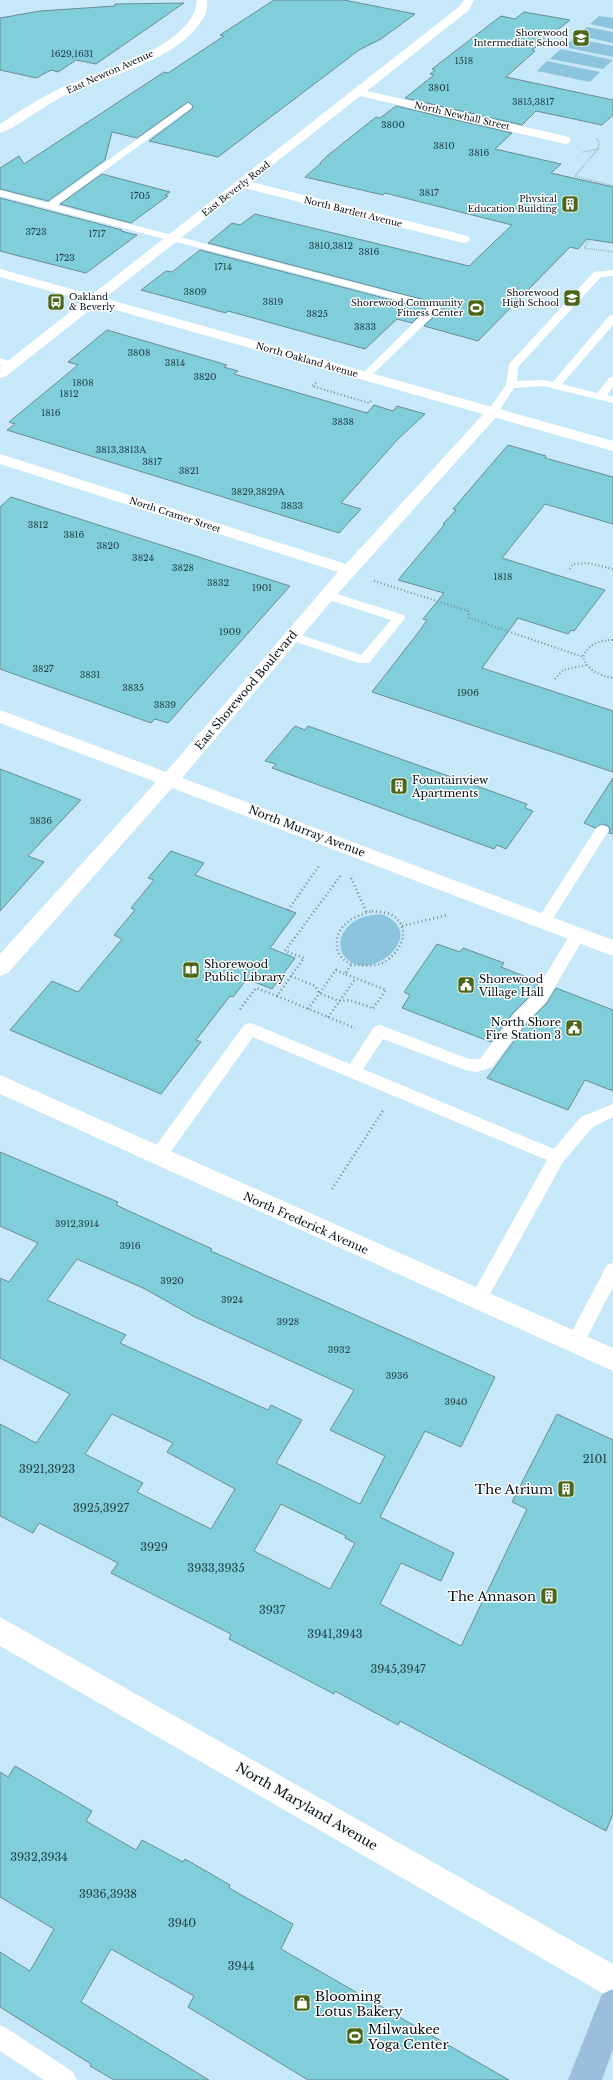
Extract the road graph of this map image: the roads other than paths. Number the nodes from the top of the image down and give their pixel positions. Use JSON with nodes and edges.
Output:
{"nodes":[{"id":1,"x":202,"y":0,"type":"edge"},
{"id":2,"x":469,"y":0,"type":"edge"},
{"id":3,"x":358,"y":92,"type":"junction"},
{"id":4,"x":188,"y":106,"type":"dead end"},
{"id":5,"x":0,"y":129,"type":"edge"},
{"id":6,"x":565,"y":140,"type":"dead end"},
{"id":7,"x":242,"y":184,"type":"junction"},
{"id":8,"x":0,"y":193,"type":"edge"},
{"id":9,"x":49,"y":206,"type":"junction"},
{"id":10,"x":173,"y":238,"type":"junction"},
{"id":11,"x":463,"y":239,"type":"dead end"},
{"id":12,"x":0,"y":273,"type":"edge"},
{"id":13,"x":613,"y":274,"type":"edge"},
{"id":14,"x":94,"y":299,"type":"junction"},
{"id":15,"x":613,"y":318,"type":"edge"},
{"id":16,"x":6,"y":363,"type":"edge"},
{"id":17,"x":0,"y":374,"type":"edge"},
{"id":18,"x":364,"y":376,"type":"junction"},
{"id":19,"x":613,"y":380,"type":"edge"},
{"id":20,"x":511,"y":385,"type":"junction"},
{"id":21,"x":556,"y":385,"type":"junction"},
{"id":22,"x":600,"y":396,"type":"junction"},
{"id":23,"x":613,"y":400,"type":"edge"},
{"id":24,"x":493,"y":412,"type":"junction"},
{"id":25,"x":613,"y":446,"type":"edge"},
{"id":26,"x":0,"y":459,"type":"edge"},
{"id":27,"x":349,"y":570,"type":"junction"},
{"id":28,"x":327,"y":594,"type":"junction"},
{"id":29,"x":292,"y":636,"type":"junction"},
{"id":30,"x":0,"y":716,"type":"edge"},
{"id":31,"x":170,"y":779,"type":"junction"},
{"id":32,"x":602,"y":830,"type":"dead end"},
{"id":33,"x":544,"y":922,"type":"junction"},
{"id":34,"x":578,"y":934,"type":"junction"},
{"id":35,"x":613,"y":948,"type":"edge"},
{"id":36,"x":0,"y":968,"type":"edge"},
{"id":37,"x":353,"y":1072,"type":"junction"},
{"id":38,"x":0,"y":1084,"type":"edge"},
{"id":39,"x":613,"y":1110,"type":"edge"},
{"id":40,"x":158,"y":1156,"type":"junction"},
{"id":41,"x":557,"y":1158,"type":"junction"},
{"id":42,"x":613,"y":1270,"type":"edge"},
{"id":43,"x":478,"y":1300,"type":"junction"},
{"id":44,"x":575,"y":1343,"type":"junction"},
{"id":45,"x":613,"y":1360,"type":"edge"},
{"id":46,"x":0,"y":1631,"type":"edge"},
{"id":47,"x":613,"y":1982,"type":"edge"},
{"id":48,"x":613,"y":2005,"type":"edge"},
{"id":49,"x":0,"y":2037,"type":"edge"},
{"id":50,"x":65,"y":2080,"type":"edge"},
{"id":51,"x":585,"y":2080,"type":"edge"}],
"edges":[{"from":1,"to":5,"type":"street","name":"East Newton Avenue"},
{"from":2,"to":3,"type":"street","name":"East Beverly Road"},
{"from":3,"to":6,"type":"street","name":"North Newhall Street"},
{"from":3,"to":7,"type":"street","name":"East Beverly Road"},
{"from":4,"to":9,"type":"lane"},
{"from":7,"to":10,"type":"street","name":"East Beverly Road"},
{"from":7,"to":11,"type":"street","name":"North Bartlett Avenue"},
{"from":8,"to":9,"type":"lane"},
{"from":9,"to":10,"type":"lane"},
{"from":10,"to":14,"type":"street","name":"East Beverly Road"},
{"from":10,"to":18,"type":"lane"},
{"from":12,"to":14,"type":"street","name":"North Oakland Avenue"},
{"from":13,"to":20,"type":"lane"},
{"from":14,"to":16,"type":"street","name":"East Beverly Road"},
{"from":14,"to":18,"type":"street","name":"North Oakland Avenue"},
{"from":15,"to":21,"type":"lane"},
{"from":16,"to":17,"type":"street","name":"East Beverly Road"},
{"from":18,"to":24,"type":"street","name":"North Oakland Avenue"},
{"from":19,"to":22,"type":"lane"},
{"from":20,"to":21,"type":"lane"},
{"from":20,"to":24,"type":"lane"},
{"from":21,"to":22,"type":"lane"},
{"from":22,"to":23,"type":"lane"},
{"from":24,"to":25,"type":"street","name":"North Oakland Avenue"},
{"from":24,"to":27,"type":"street","name":"East Shorewood Boulevard"},
{"from":26,"to":27,"type":"street","name":"North Cramer Street"},
{"from":27,"to":28,"type":"street","name":"East Shorewood Boulevard"},
{"from":28,"to":29,"type":"street","name":"East Shorewood Boulevard"},
{"from":28,"to":29,"type":"lane"},
{"from":29,"to":31,"type":"street","name":"East Shorewood Boulevard"},
{"from":30,"to":31,"type":"street","name":"North Murray Avenue"},
{"from":31,"to":33,"type":"street","name":"North Murray Avenue"},
{"from":31,"to":36,"type":"street","name":"East Shorewood Boulevard"},
{"from":32,"to":33,"type":"lane"},
{"from":33,"to":34,"type":"street","name":"North Murray Avenue"},
{"from":34,"to":35,"type":"street","name":"North Murray Avenue"},
{"from":34,"to":37,"type":"lane"},
{"from":37,"to":40,"type":"lane"},
{"from":37,"to":41,"type":"lane"},
{"from":38,"to":40,"type":"street","name":"North Frederick Avenue"},
{"from":39,"to":41,"type":"lane"},
{"from":40,"to":43,"type":"street","name":"North Frederick Avenue"},
{"from":41,"to":43,"type":"lane"},
{"from":42,"to":44,"type":"lane"},
{"from":43,"to":44,"type":"street","name":"North Frederick Avenue"},
{"from":44,"to":45,"type":"street","name":"North Frederick Avenue"},
{"from":46,"to":47,"type":"street","name":"North Maryland Avenue"},
{"from":48,"to":51,"type":"main road"},
{"from":49,"to":50,"type":"lane"}]}
